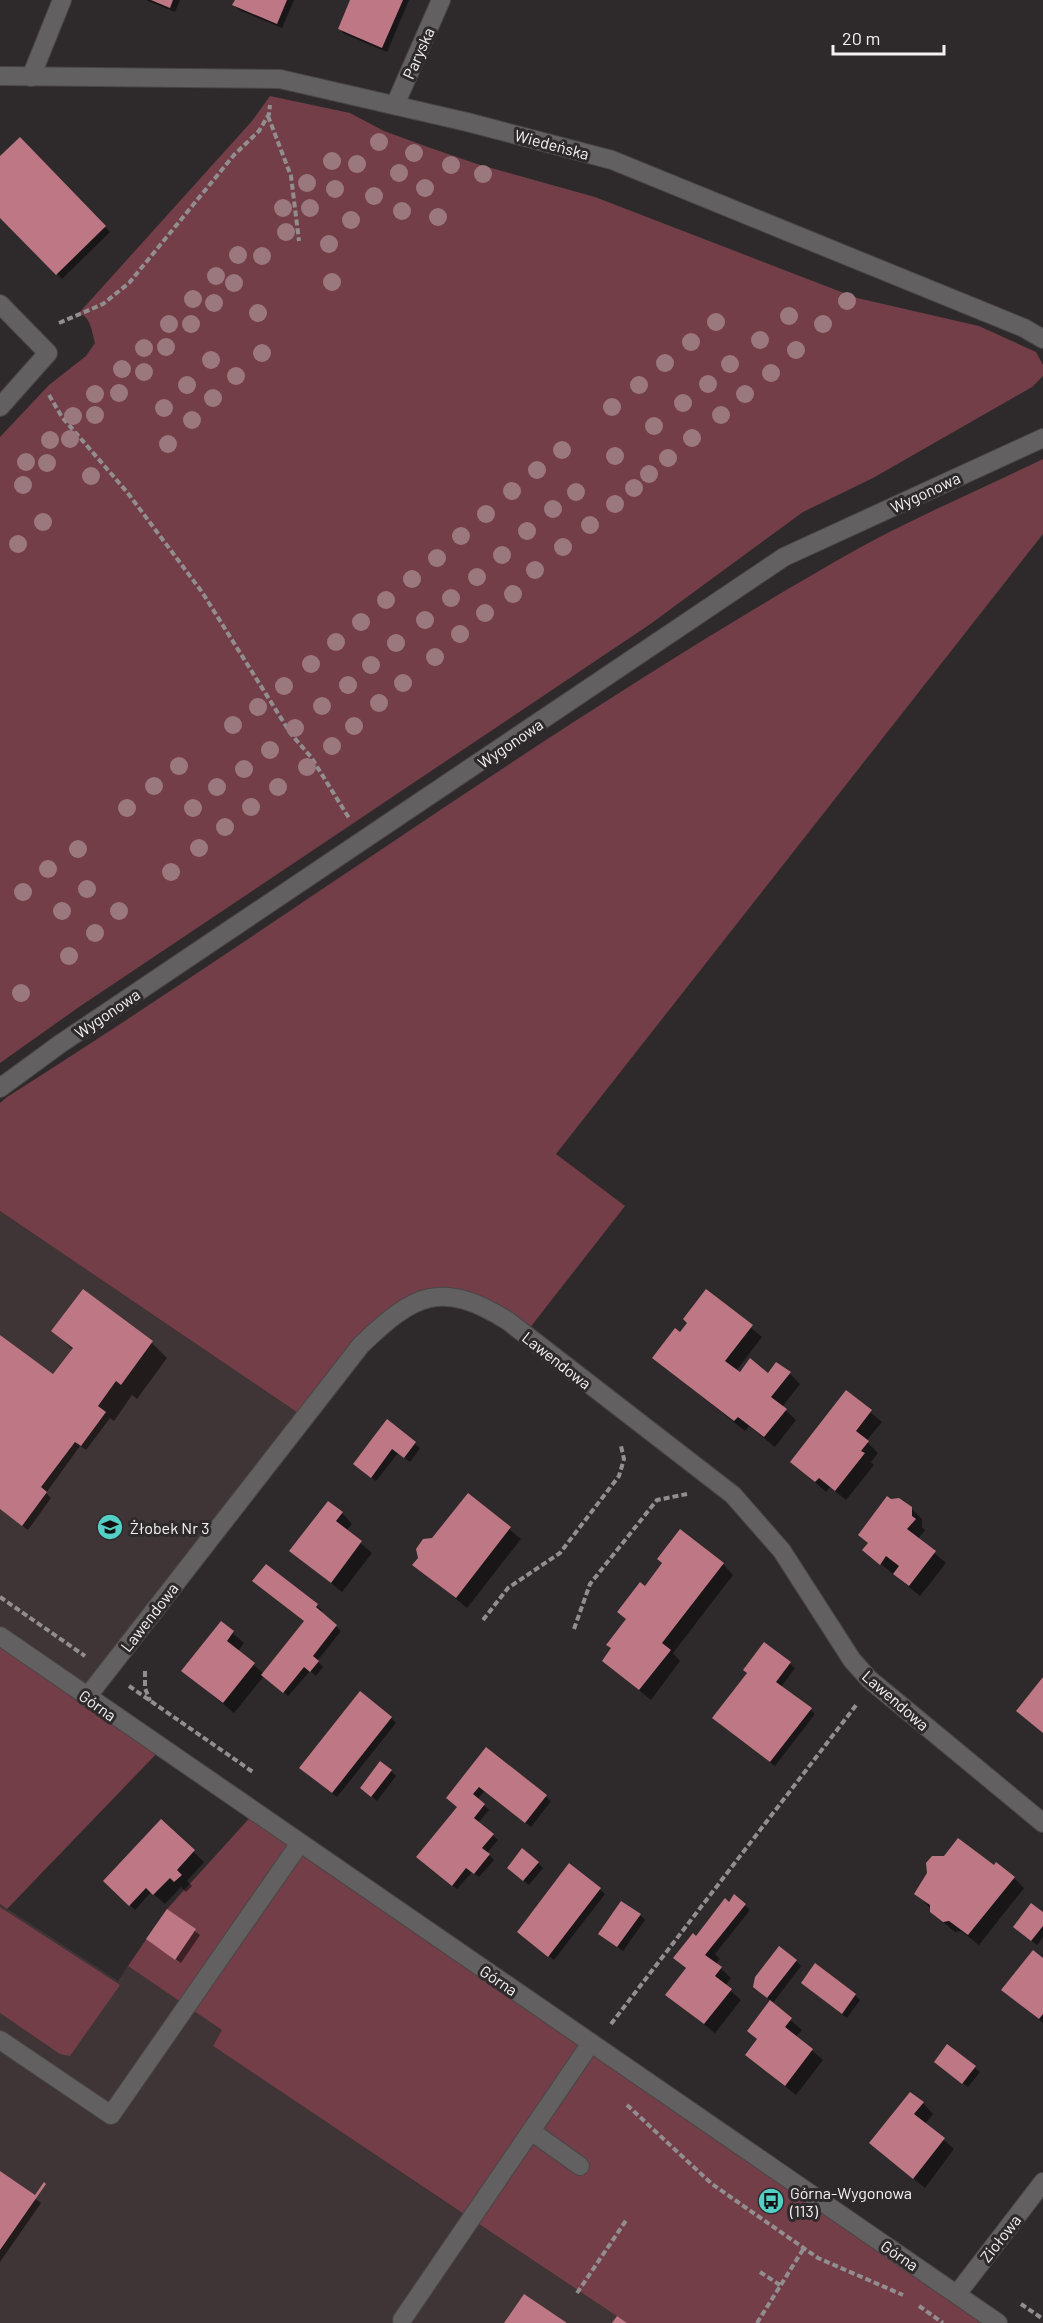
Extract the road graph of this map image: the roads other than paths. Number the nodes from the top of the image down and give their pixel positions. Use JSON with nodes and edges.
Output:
{"nodes":[{"id":1,"x":62,"y":0,"type":"edge"},
{"id":2,"x":441,"y":0,"type":"edge"},
{"id":3,"x":0,"y":76,"type":"edge"},
{"id":4,"x":31,"y":77,"type":"junction"},
{"id":5,"x":394,"y":105,"type":"junction"},
{"id":6,"x":0,"y":304,"type":"edge"},
{"id":7,"x":1043,"y":339,"type":"edge"},
{"id":8,"x":0,"y":407,"type":"edge"},
{"id":9,"x":1043,"y":438,"type":"edge"},
{"id":10,"x":0,"y":1088,"type":"edge"},
{"id":11,"x":0,"y":1636,"type":"edge"},
{"id":12,"x":87,"y":1697,"type":"junction"},
{"id":13,"x":1043,"y":1822,"type":"edge"},
{"id":14,"x":300,"y":1843,"type":"junction"},
{"id":15,"x":0,"y":2040,"type":"edge"},
{"id":16,"x":591,"y":2043,"type":"junction"},
{"id":17,"x":531,"y":2131,"type":"junction"},
{"id":18,"x":580,"y":2166,"type":"dead end"},
{"id":19,"x":1043,"y":2182,"type":"edge"},
{"id":20,"x":957,"y":2294,"type":"junction"},
{"id":21,"x":402,"y":2320,"type":"dead end"},
{"id":22,"x":998,"y":2323,"type":"edge"}],
"edges":[{"from":1,"to":4,"type":"street"},
{"from":2,"to":5,"type":"street","name":"Paryska"},
{"from":3,"to":4,"type":"street","name":"Wiedeńska"},
{"from":4,"to":5,"type":"street","name":"Wiedeńska"},
{"from":5,"to":7,"type":"street","name":"Wiedeńska"},
{"from":6,"to":8,"type":"street"},
{"from":9,"to":10,"type":"street","name":"Wygonowa"},
{"from":11,"to":12,"type":"street","name":"Górna"},
{"from":12,"to":13,"type":"street","name":"Lawendowa"},
{"from":12,"to":14,"type":"street","name":"Górna"},
{"from":14,"to":15,"type":"street"},
{"from":14,"to":16,"type":"street","name":"Górna"},
{"from":16,"to":17,"type":"street"},
{"from":16,"to":20,"type":"street","name":"Górna"},
{"from":17,"to":18,"type":"street"},
{"from":17,"to":21,"type":"street"},
{"from":19,"to":20,"type":"street","name":"Ziołowa"},
{"from":20,"to":22,"type":"street","name":"Górna"}]}
